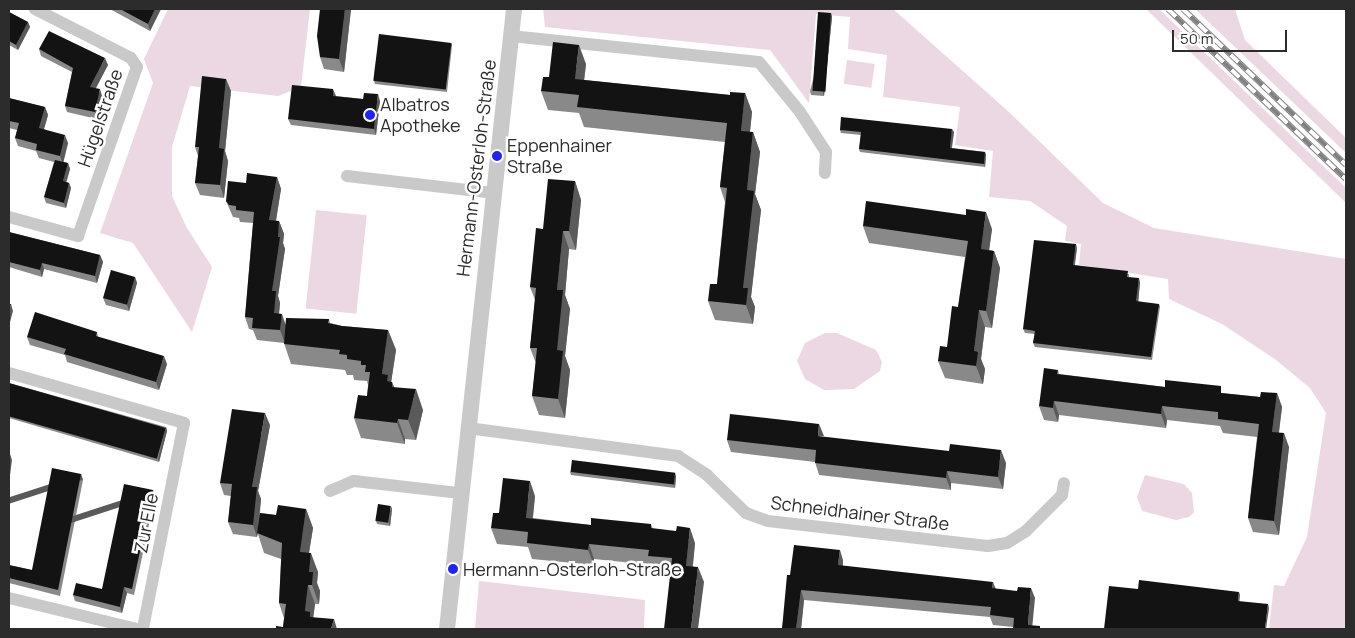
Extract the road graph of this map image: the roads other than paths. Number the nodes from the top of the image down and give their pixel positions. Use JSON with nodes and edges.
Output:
{"nodes":[{"id":1,"x":35,"y":9,"type":"edge"},
{"id":2,"x":514,"y":9,"type":"edge"},
{"id":3,"x":511,"y":36,"type":"junction"},
{"id":4,"x":825,"y":173,"type":"dead end"},
{"id":5,"x":347,"y":176,"type":"dead end"},
{"id":6,"x":493,"y":193,"type":"junction"},
{"id":7,"x":9,"y":218,"type":"edge"},
{"id":8,"x":9,"y":373,"type":"edge"},
{"id":9,"x":468,"y":428,"type":"junction"},
{"id":10,"x":1064,"y":483,"type":"dead end"},
{"id":11,"x":330,"y":491,"type":"dead end"},
{"id":12,"x":460,"y":493,"type":"junction"},
{"id":13,"x":9,"y":598,"type":"edge"},
{"id":14,"x":137,"y":629,"type":"edge"},
{"id":15,"x":143,"y":629,"type":"edge"},
{"id":16,"x":447,"y":629,"type":"edge"}],
"edges":[{"from":1,"to":7,"type":"street","name":"Hügelstraße"},
{"from":2,"to":3,"type":"street","name":"Hermann-Osterloh-Straße"},
{"from":3,"to":4,"type":"street"},
{"from":3,"to":6,"type":"street","name":"Hermann-Osterloh-Straße"},
{"from":5,"to":6,"type":"street"},
{"from":6,"to":9,"type":"street","name":"Hermann-Osterloh-Straße"},
{"from":8,"to":15,"type":"street","name":"Zur Elle"},
{"from":9,"to":10,"type":"street","name":"Schneidhainer Straße"},
{"from":9,"to":12,"type":"street","name":"Hermann-Osterloh-Straße"},
{"from":11,"to":12,"type":"street"},
{"from":12,"to":16,"type":"street","name":"Hermann-Osterloh-Straße"},
{"from":13,"to":14,"type":"street"}]}
